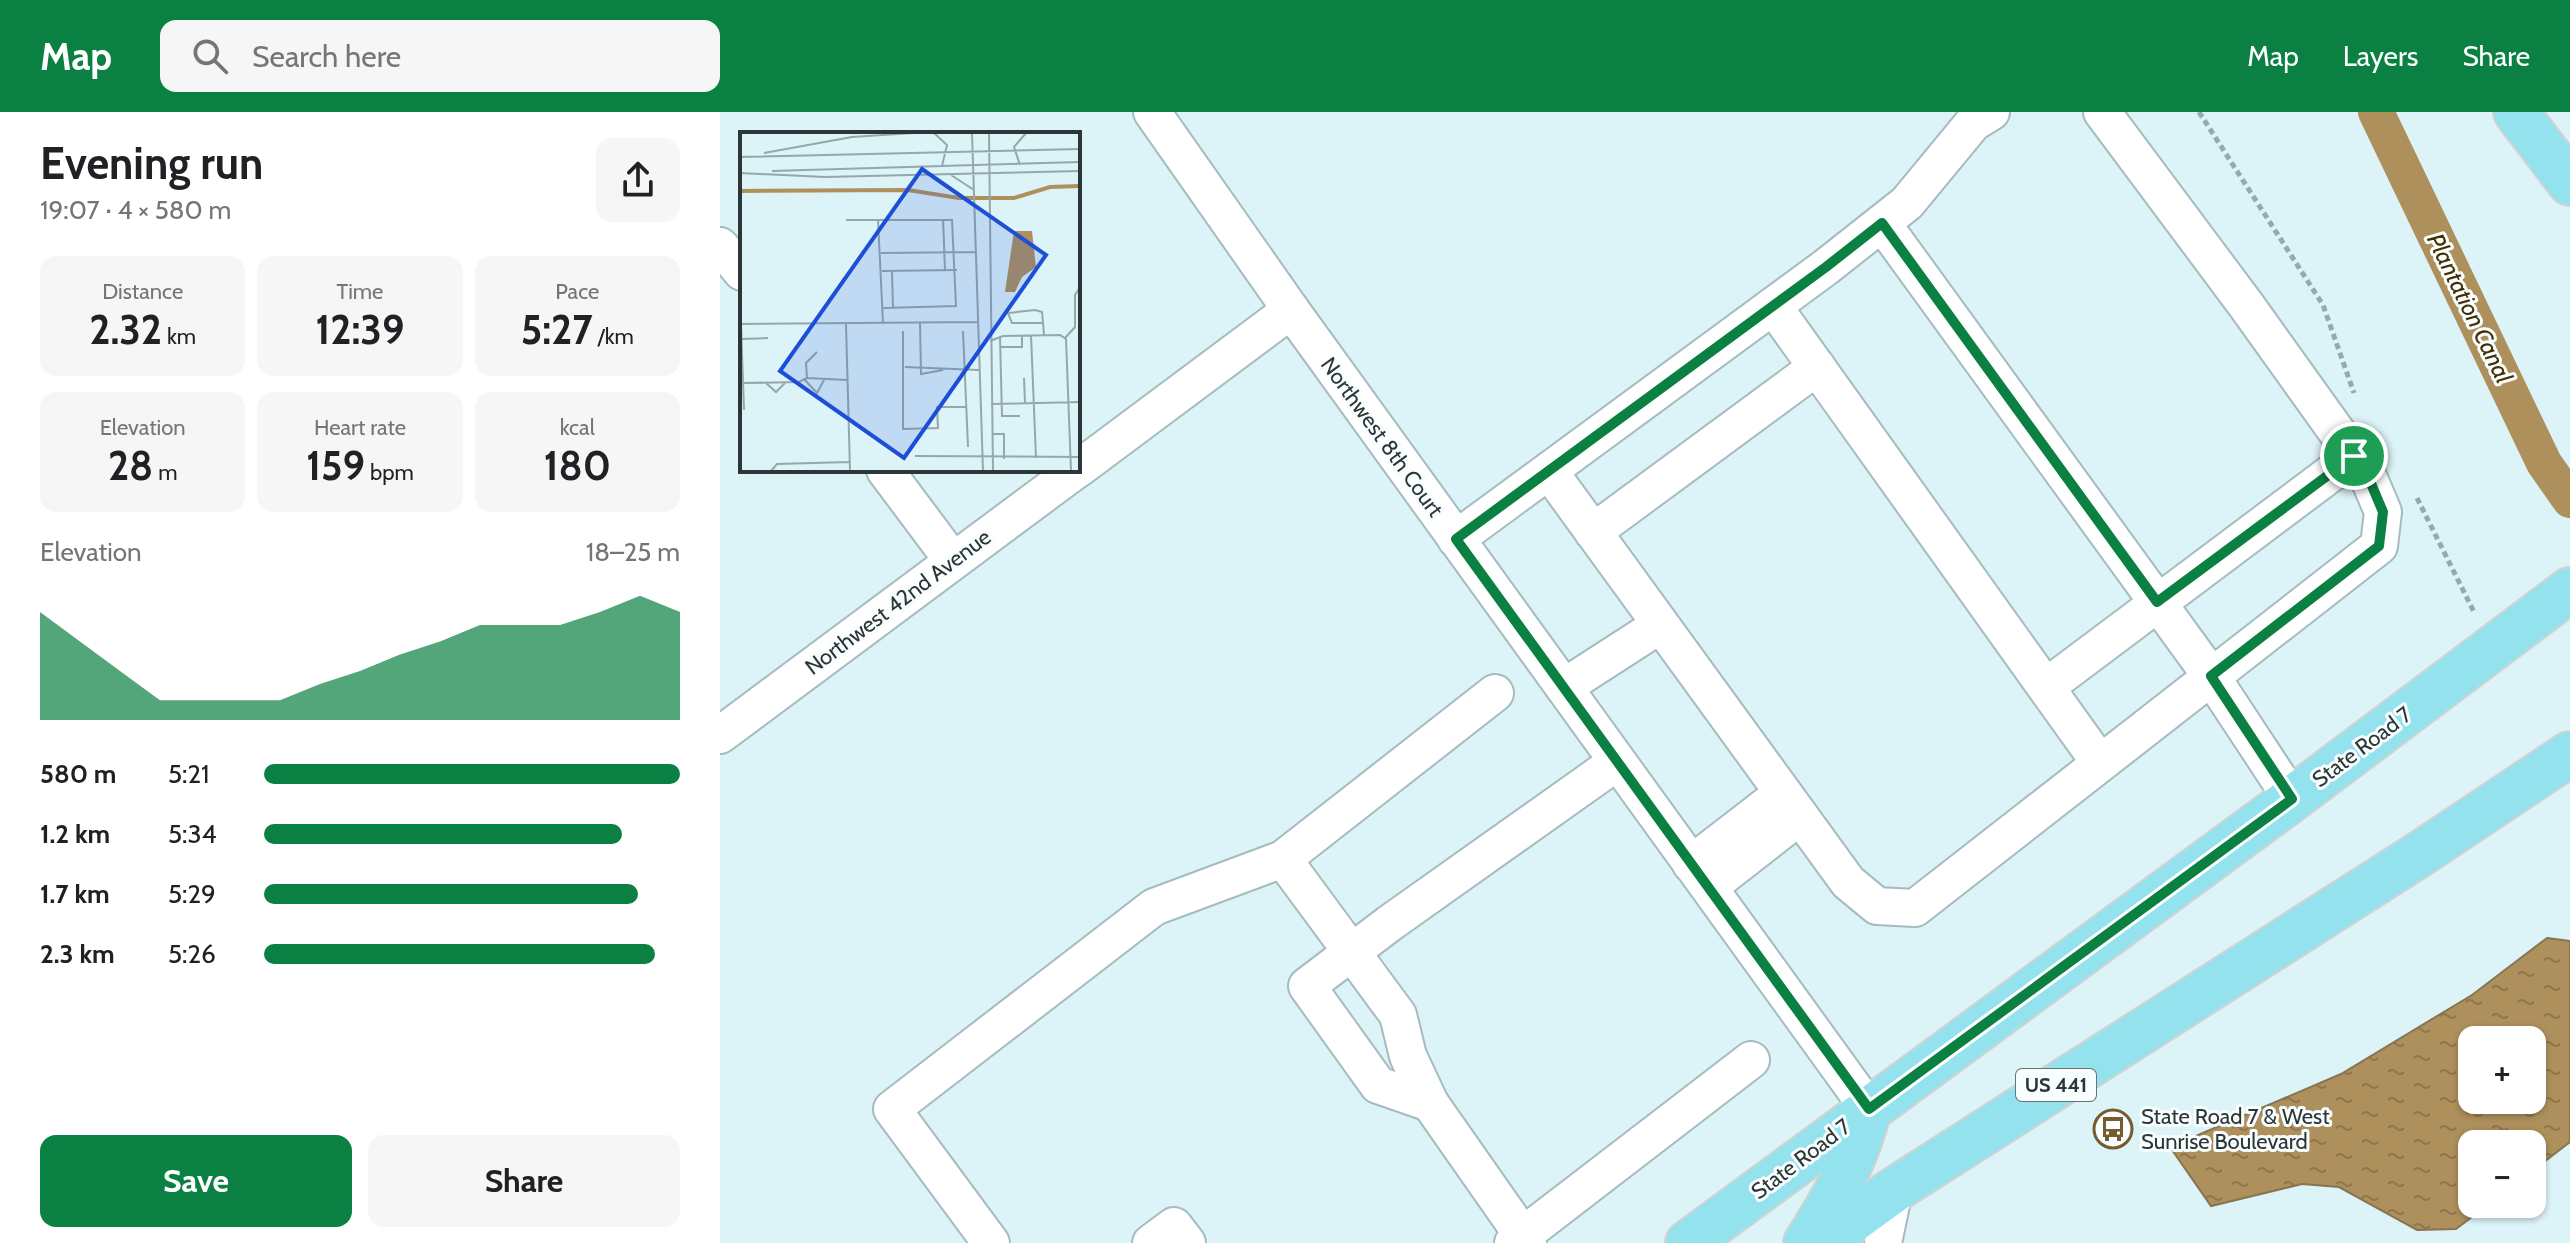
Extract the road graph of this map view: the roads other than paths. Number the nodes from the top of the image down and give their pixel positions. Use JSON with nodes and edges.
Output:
{"nodes":[{"id":1,"x":1152,"y":112,"type":"edge"},
{"id":2,"x":1991,"y":112,"type":"edge"},
{"id":3,"x":2102,"y":112,"type":"edge"},
{"id":4,"x":2516,"y":112,"type":"edge"},
{"id":5,"x":2568,"y":179,"type":"edge"},
{"id":6,"x":1882,"y":223,"type":"junction"},
{"id":7,"x":720,"y":246,"type":"edge"},
{"id":8,"x":740,"y":270,"type":"edge"},
{"id":9,"x":1773,"y":306,"type":"junction"},
{"id":10,"x":1291,"y":310,"type":"junction"},
{"id":11,"x":1817,"y":367,"type":"junction"},
{"id":12,"x":2354,"y":456,"type":"junction"},
{"id":13,"x":1080,"y":467,"type":"edge"},
{"id":14,"x":1549,"y":471,"type":"junction"},
{"id":15,"x":886,"y":472,"type":"edge"},
{"id":16,"x":1073,"y":472,"type":"edge"},
{"id":17,"x":1593,"y":532,"type":"junction"},
{"id":18,"x":1456,"y":539,"type":"junction"},
{"id":19,"x":953,"y":561,"type":"junction"},
{"id":20,"x":2570,"y":590,"type":"edge"},
{"id":21,"x":2157,"y":602,"type":"junction"},
{"id":22,"x":1660,"y":625,"type":"junction"},
{"id":23,"x":2211,"y":676,"type":"junction"},
{"id":24,"x":1564,"y":687,"type":"junction"},
{"id":25,"x":2046,"y":687,"type":"junction"},
{"id":26,"x":1495,"y":693,"type":"dead end"},
{"id":27,"x":720,"y":735,"type":"edge"},
{"id":28,"x":2570,"y":754,"type":"edge"},
{"id":29,"x":1617,"y":762,"type":"junction"},
{"id":30,"x":2100,"y":763,"type":"junction"},
{"id":31,"x":2292,"y":799,"type":"junction"},
{"id":32,"x":1791,"y":804,"type":"junction"},
{"id":33,"x":1283,"y":859,"type":"junction"},
{"id":34,"x":1700,"y":876,"type":"junction"},
{"id":35,"x":1354,"y":952,"type":"junction"},
{"id":36,"x":1751,"y":1060,"type":"dead end"},
{"id":37,"x":1430,"y":1103,"type":"junction"},
{"id":38,"x":1869,"y":1109,"type":"junction"},
{"id":39,"x":1894,"y":1190,"type":"junction"},
{"id":40,"x":1521,"y":1240,"type":"edge"},
{"id":41,"x":991,"y":1243,"type":"edge"},
{"id":42,"x":1151,"y":1243,"type":"edge"},
{"id":43,"x":1187,"y":1243,"type":"edge"},
{"id":44,"x":1688,"y":1243,"type":"edge"},
{"id":45,"x":1806,"y":1243,"type":"edge"},
{"id":46,"x":1821,"y":1243,"type":"edge"},
{"id":47,"x":1883,"y":1243,"type":"edge"}],
"edges":[{"from":1,"to":10,"type":"street","name":"Northwest 8th Court"},
{"from":2,"to":6,"type":"street"},
{"from":3,"to":12,"type":"street"},
{"from":4,"to":5,"type":"main road"},
{"from":6,"to":9,"type":"street"},
{"from":6,"to":21,"type":"street"},
{"from":7,"to":8,"type":"street"},
{"from":9,"to":11,"type":"street"},
{"from":9,"to":14,"type":"street"},
{"from":10,"to":13,"type":"street","name":"Northwest 42nd Avenue"},
{"from":10,"to":18,"type":"street","name":"Northwest 8th Court"},
{"from":11,"to":17,"type":"street"},
{"from":11,"to":25,"type":"street"},
{"from":12,"to":21,"type":"street"},
{"from":12,"to":23,"type":"street"},
{"from":14,"to":17,"type":"street"},
{"from":14,"to":18,"type":"street"},
{"from":15,"to":19,"type":"street"},
{"from":16,"to":19,"type":"street","name":"Northwest 42nd Avenue"},
{"from":17,"to":22,"type":"street"},
{"from":18,"to":24,"type":"street","name":"Northwest 8th Court"},
{"from":19,"to":27,"type":"street","name":"Northwest 42nd Avenue"},
{"from":20,"to":31,"type":"main road","name":"State Road 7"},
{"from":21,"to":23,"type":"street"},
{"from":21,"to":25,"type":"street"},
{"from":22,"to":24,"type":"street"},
{"from":22,"to":32,"type":"street"},
{"from":23,"to":30,"type":"street"},
{"from":23,"to":31,"type":"street"},
{"from":24,"to":29,"type":"street","name":"Northwest 8th Court"},
{"from":25,"to":30,"type":"street"},
{"from":26,"to":33,"type":"street"},
{"from":28,"to":39,"type":"main road","number":"US 441"},
{"from":29,"to":34,"type":"street","name":"Northwest 8th Court"},
{"from":29,"to":35,"type":"street"},
{"from":30,"to":32,"type":"street"},
{"from":31,"to":38,"type":"main road","name":"State Road 7"},
{"from":32,"to":34,"type":"street"},
{"from":33,"to":35,"type":"street"},
{"from":33,"to":41,"type":"street"},
{"from":34,"to":38,"type":"street","name":"Northwest 8th Court"},
{"from":35,"to":37,"type":"street"},
{"from":35,"to":37,"type":"street"},
{"from":36,"to":40,"type":"street"},
{"from":37,"to":40,"type":"street"},
{"from":38,"to":44,"type":"main road","name":"State Road 7"},
{"from":38,"to":45,"type":"main road"},
{"from":39,"to":46,"type":"main road","number":"US 441"},
{"from":39,"to":47,"type":"street"},
{"from":42,"to":43,"type":"street"}]}
